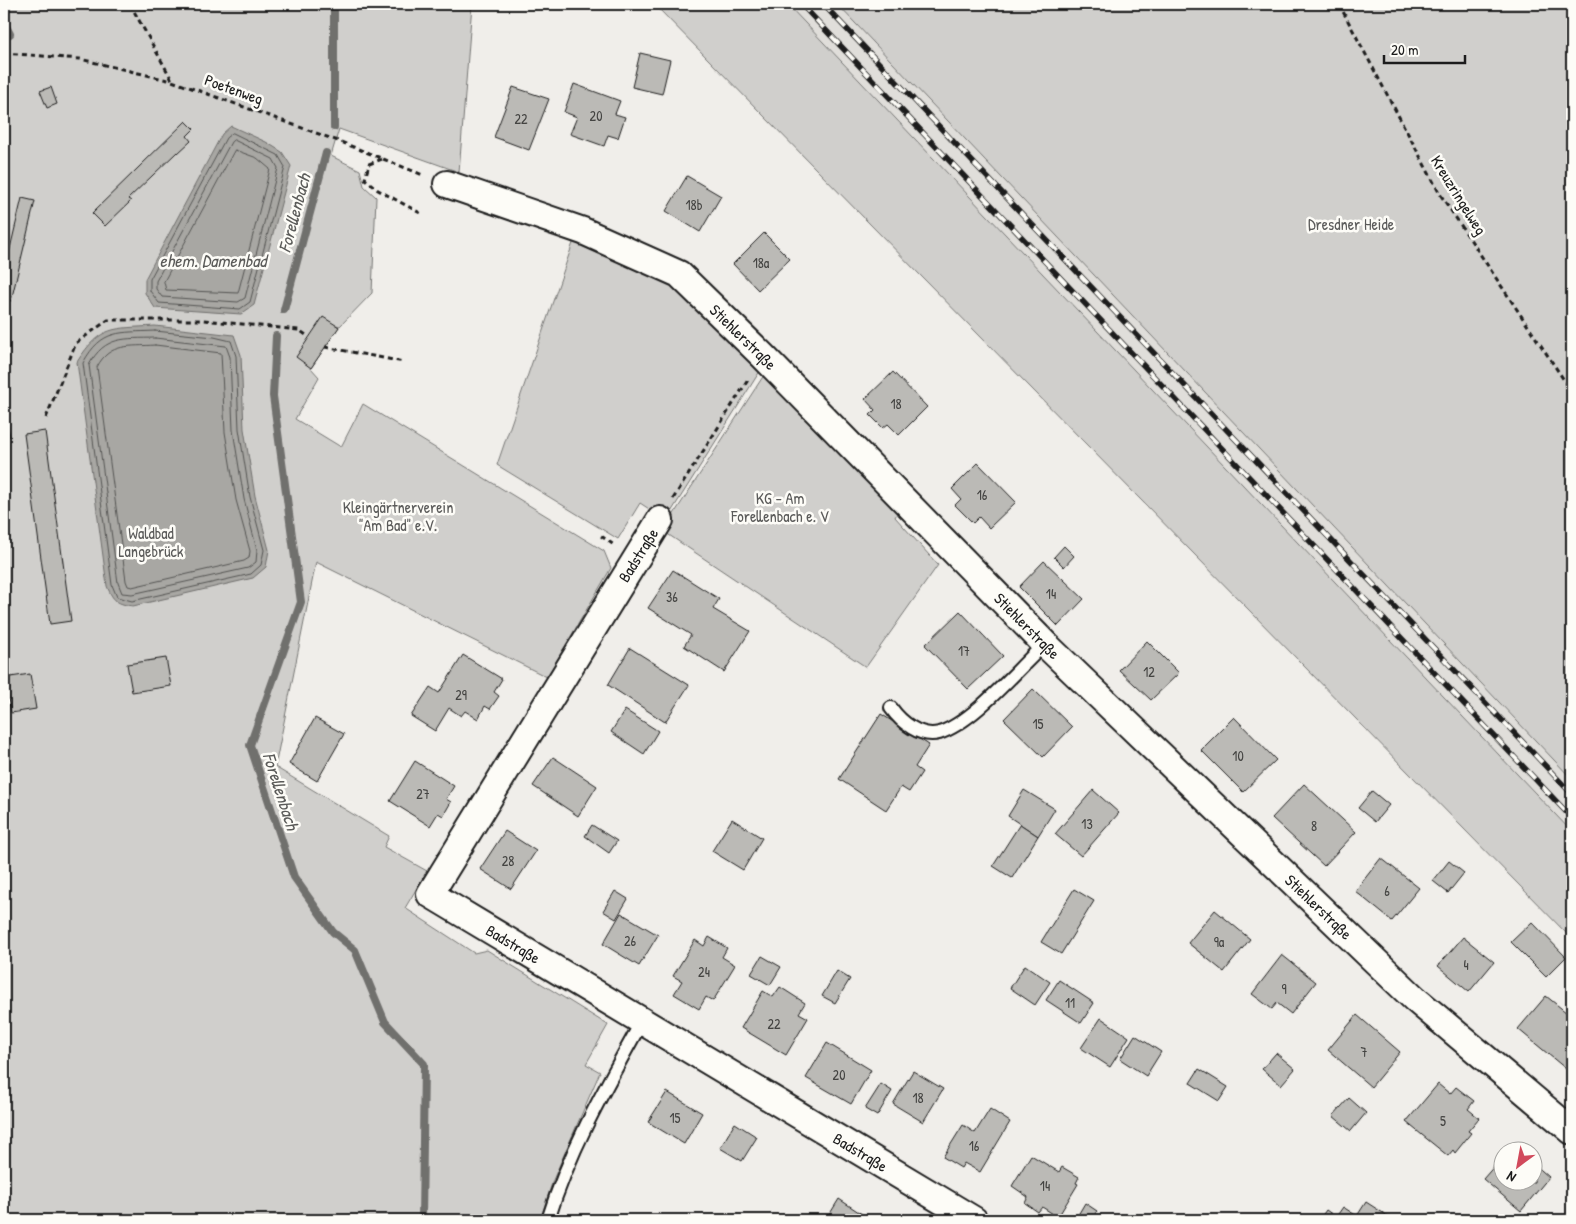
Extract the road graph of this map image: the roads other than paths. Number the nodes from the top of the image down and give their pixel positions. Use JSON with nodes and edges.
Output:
{"nodes":[{"id":1,"x":447,"y":184,"type":"road end"},
{"id":2,"x":660,"y":520,"type":"road end"},
{"id":3,"x":1045,"y":644,"type":"junction"},
{"id":4,"x":890,"y":708,"type":"dead end"},
{"id":5,"x":642,"y":1021,"type":"junction"},
{"id":6,"x":1572,"y":1131,"type":"edge"},
{"id":7,"x":965,"y":1218,"type":"edge"},
{"id":8,"x":548,"y":1220,"type":"edge"}],
"edges":[{"from":1,"to":3,"type":"street","name":"Stiehlerstraße"},
{"from":2,"to":5,"type":"street","name":"Badstraße"},
{"from":3,"to":4,"type":"lane"},
{"from":3,"to":6,"type":"street","name":"Stiehlerstraße"},
{"from":5,"to":7,"type":"street","name":"Badstraße"},
{"from":5,"to":8,"type":"lane"}]}
